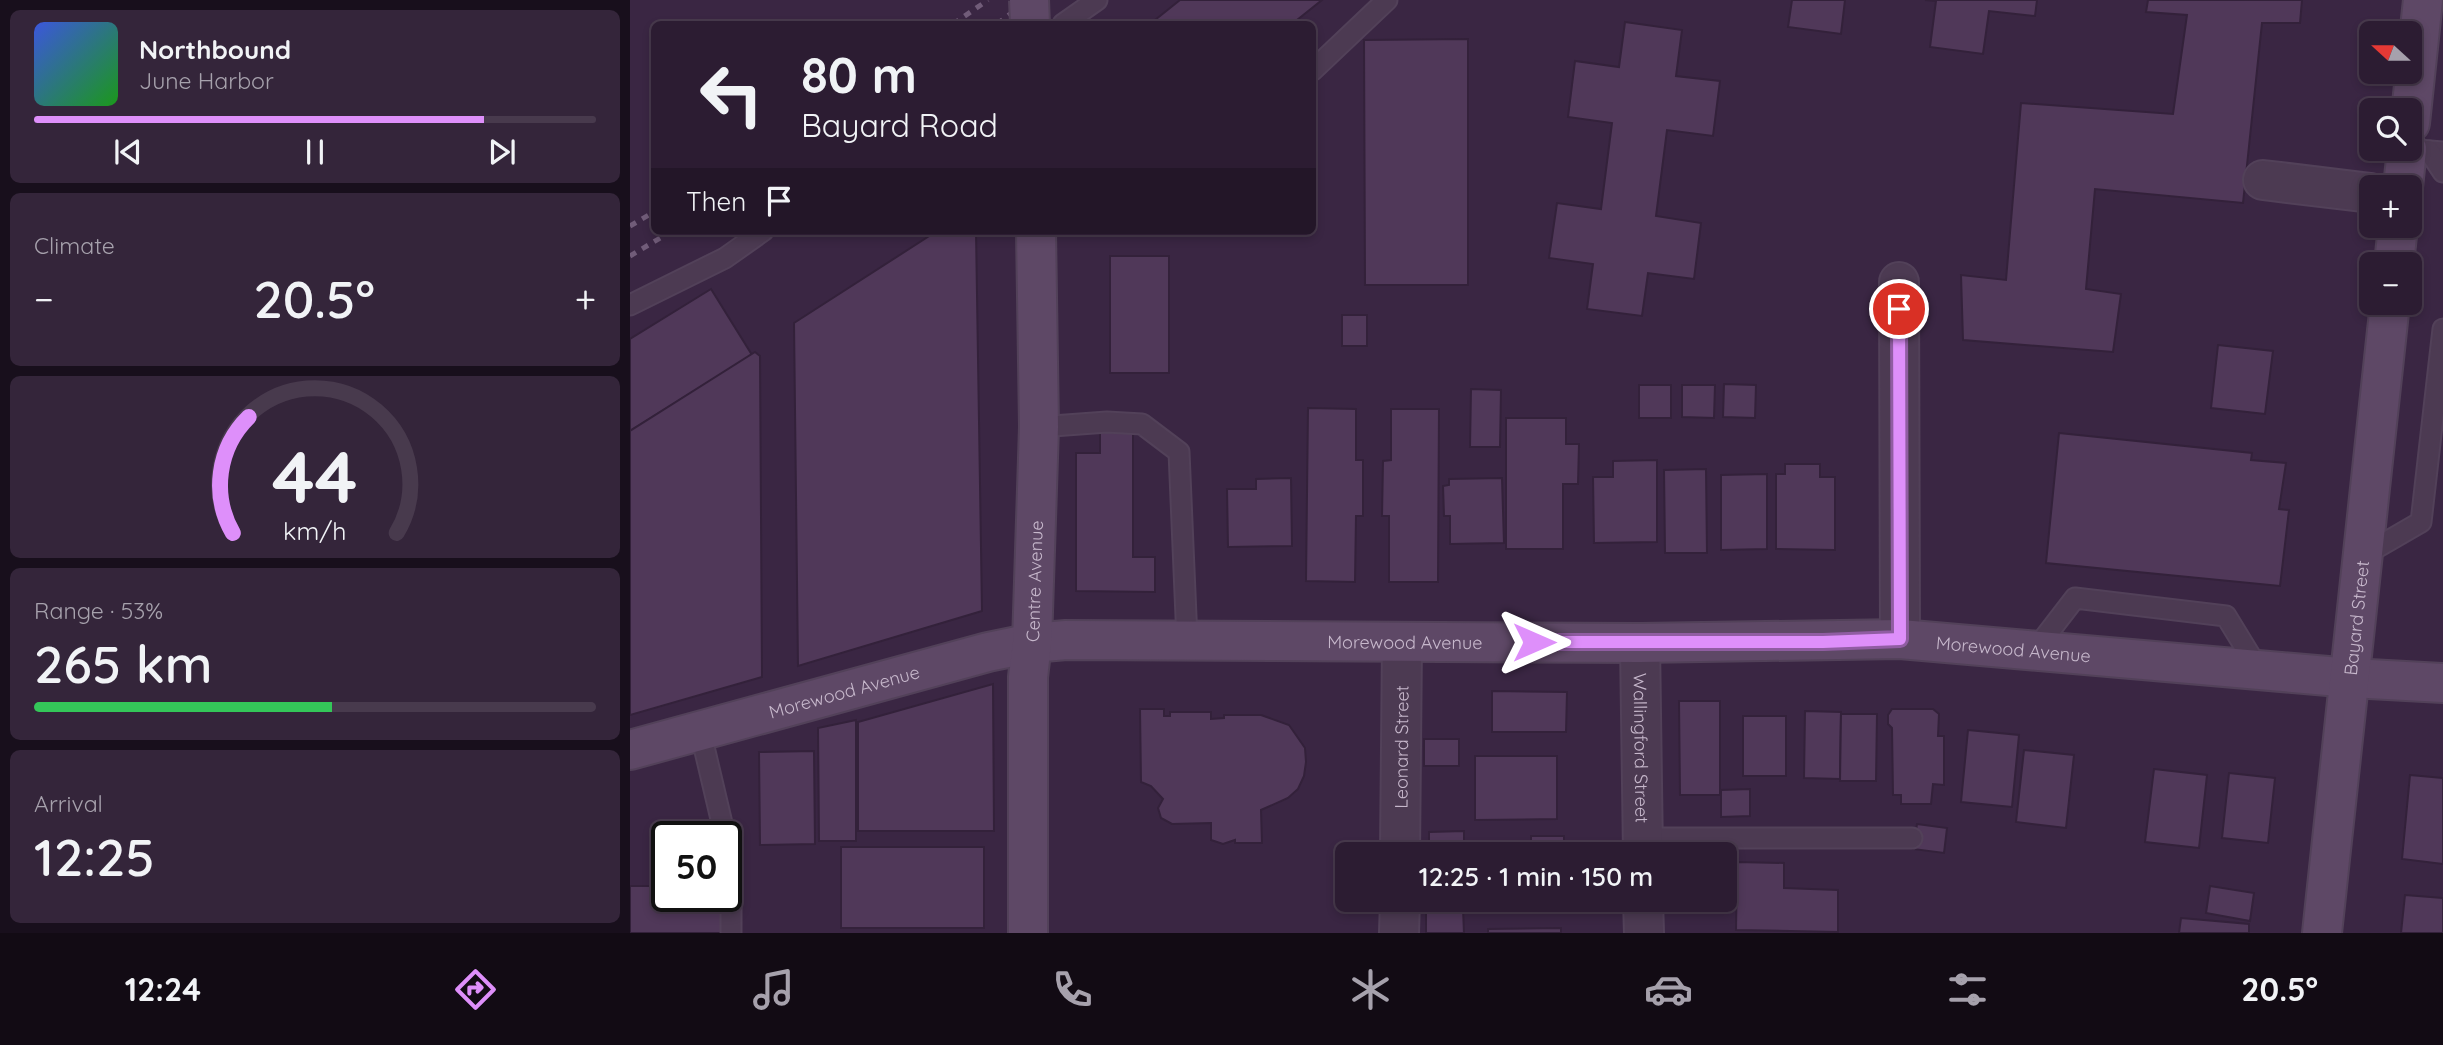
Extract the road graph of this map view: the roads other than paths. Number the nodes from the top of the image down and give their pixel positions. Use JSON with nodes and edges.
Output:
{"nodes":[{"id":1,"x":1029,"y":0,"type":"edge"},
{"id":2,"x":1097,"y":0,"type":"edge"},
{"id":3,"x":1387,"y":0,"type":"edge"},
{"id":4,"x":2423,"y":0,"type":"edge"},
{"id":5,"x":1030,"y":21,"type":"edge"},
{"id":6,"x":1067,"y":21,"type":"edge"},
{"id":7,"x":1316,"y":67,"type":"edge"},
{"id":8,"x":2422,"y":144,"type":"edge"},
{"id":9,"x":2443,"y":172,"type":"edge"},
{"id":10,"x":2263,"y":180,"type":"dead end"},
{"id":11,"x":2359,"y":192,"type":"edge"},
{"id":12,"x":757,"y":235,"type":"edge"},
{"id":13,"x":1036,"y":235,"type":"edge"},
{"id":14,"x":1899,"y":282,"type":"dead end"},
{"id":15,"x":630,"y":305,"type":"edge"},
{"id":16,"x":2389,"y":315,"type":"edge"},
{"id":17,"x":2443,"y":329,"type":"edge"},
{"id":18,"x":1039,"y":427,"type":"junction"},
{"id":19,"x":2364,"y":555,"type":"junction"},
{"id":20,"x":1900,"y":639,"type":"junction"},
{"id":21,"x":1187,"y":640,"type":"junction"},
{"id":22,"x":1402,"y":642,"type":"junction"},
{"id":23,"x":1032,"y":643,"type":"junction"},
{"id":24,"x":1640,"y":643,"type":"junction"},
{"id":25,"x":2035,"y":650,"type":"junction"},
{"id":26,"x":2259,"y":670,"type":"junction"},
{"id":27,"x":2351,"y":678,"type":"junction"},
{"id":28,"x":2443,"y":683,"type":"edge"},
{"id":29,"x":700,"y":730,"type":"junction"},
{"id":30,"x":630,"y":750,"type":"edge"},
{"id":31,"x":722,"y":821,"type":"edge"},
{"id":32,"x":1912,"y":838,"type":"dead end"},
{"id":33,"x":1400,"y":842,"type":"edge"},
{"id":34,"x":1643,"y":842,"type":"edge"},
{"id":35,"x":1737,"y":843,"type":"edge"},
{"id":36,"x":731,"y":912,"type":"edge"},
{"id":37,"x":1400,"y":912,"type":"edge"},
{"id":38,"x":1643,"y":912,"type":"edge"},
{"id":39,"x":731,"y":933,"type":"edge"},
{"id":40,"x":1028,"y":933,"type":"edge"},
{"id":41,"x":1399,"y":933,"type":"edge"},
{"id":42,"x":1644,"y":933,"type":"edge"},
{"id":43,"x":2322,"y":933,"type":"edge"}],
"edges":[{"from":1,"to":5,"type":"main road","bridge":true},
{"from":2,"to":6,"type":"lane"},
{"from":3,"to":7,"type":"lane"},
{"from":4,"to":8,"type":"main road"},
{"from":8,"to":9,"type":"lane"},
{"from":10,"to":11,"type":"street"},
{"from":12,"to":15,"type":"lane"},
{"from":13,"to":18,"type":"main road","name":"Centre Avenue"},
{"from":14,"to":20,"type":"street"},
{"from":16,"to":19,"type":"main road","name":"Bayard Street"},
{"from":17,"to":19,"type":"lane"},
{"from":18,"to":21,"type":"lane"},
{"from":18,"to":23,"type":"main road","name":"Centre Avenue"},
{"from":19,"to":27,"type":"main road","name":"Bayard Street"},
{"from":20,"to":24,"type":"main road","name":"Morewood Avenue"},
{"from":20,"to":25,"type":"main road","name":"Morewood Avenue"},
{"from":21,"to":22,"type":"main road","name":"Morewood Avenue"},
{"from":21,"to":23,"type":"main road","name":"Morewood Avenue"},
{"from":22,"to":24,"type":"main road","name":"Morewood Avenue"},
{"from":22,"to":33,"type":"street","name":"Leonard Street"},
{"from":23,"to":29,"type":"main road","name":"Morewood Avenue"},
{"from":23,"to":40,"type":"main road","name":"Centre Avenue"},
{"from":24,"to":34,"type":"street","name":"Wallingford Street"},
{"from":25,"to":26,"type":"main road","name":"Morewood Avenue"},
{"from":25,"to":26,"type":"lane"},
{"from":26,"to":27,"type":"main road","name":"Morewood Avenue"},
{"from":27,"to":28,"type":"main road","name":"Morewood Avenue"},
{"from":27,"to":43,"type":"main road","name":"Bayard Street"},
{"from":29,"to":30,"type":"main road","name":"Morewood Avenue"},
{"from":29,"to":31,"type":"lane"},
{"from":32,"to":35,"type":"lane"},
{"from":36,"to":39,"type":"lane"},
{"from":37,"to":41,"type":"street"},
{"from":38,"to":42,"type":"street"}]}
